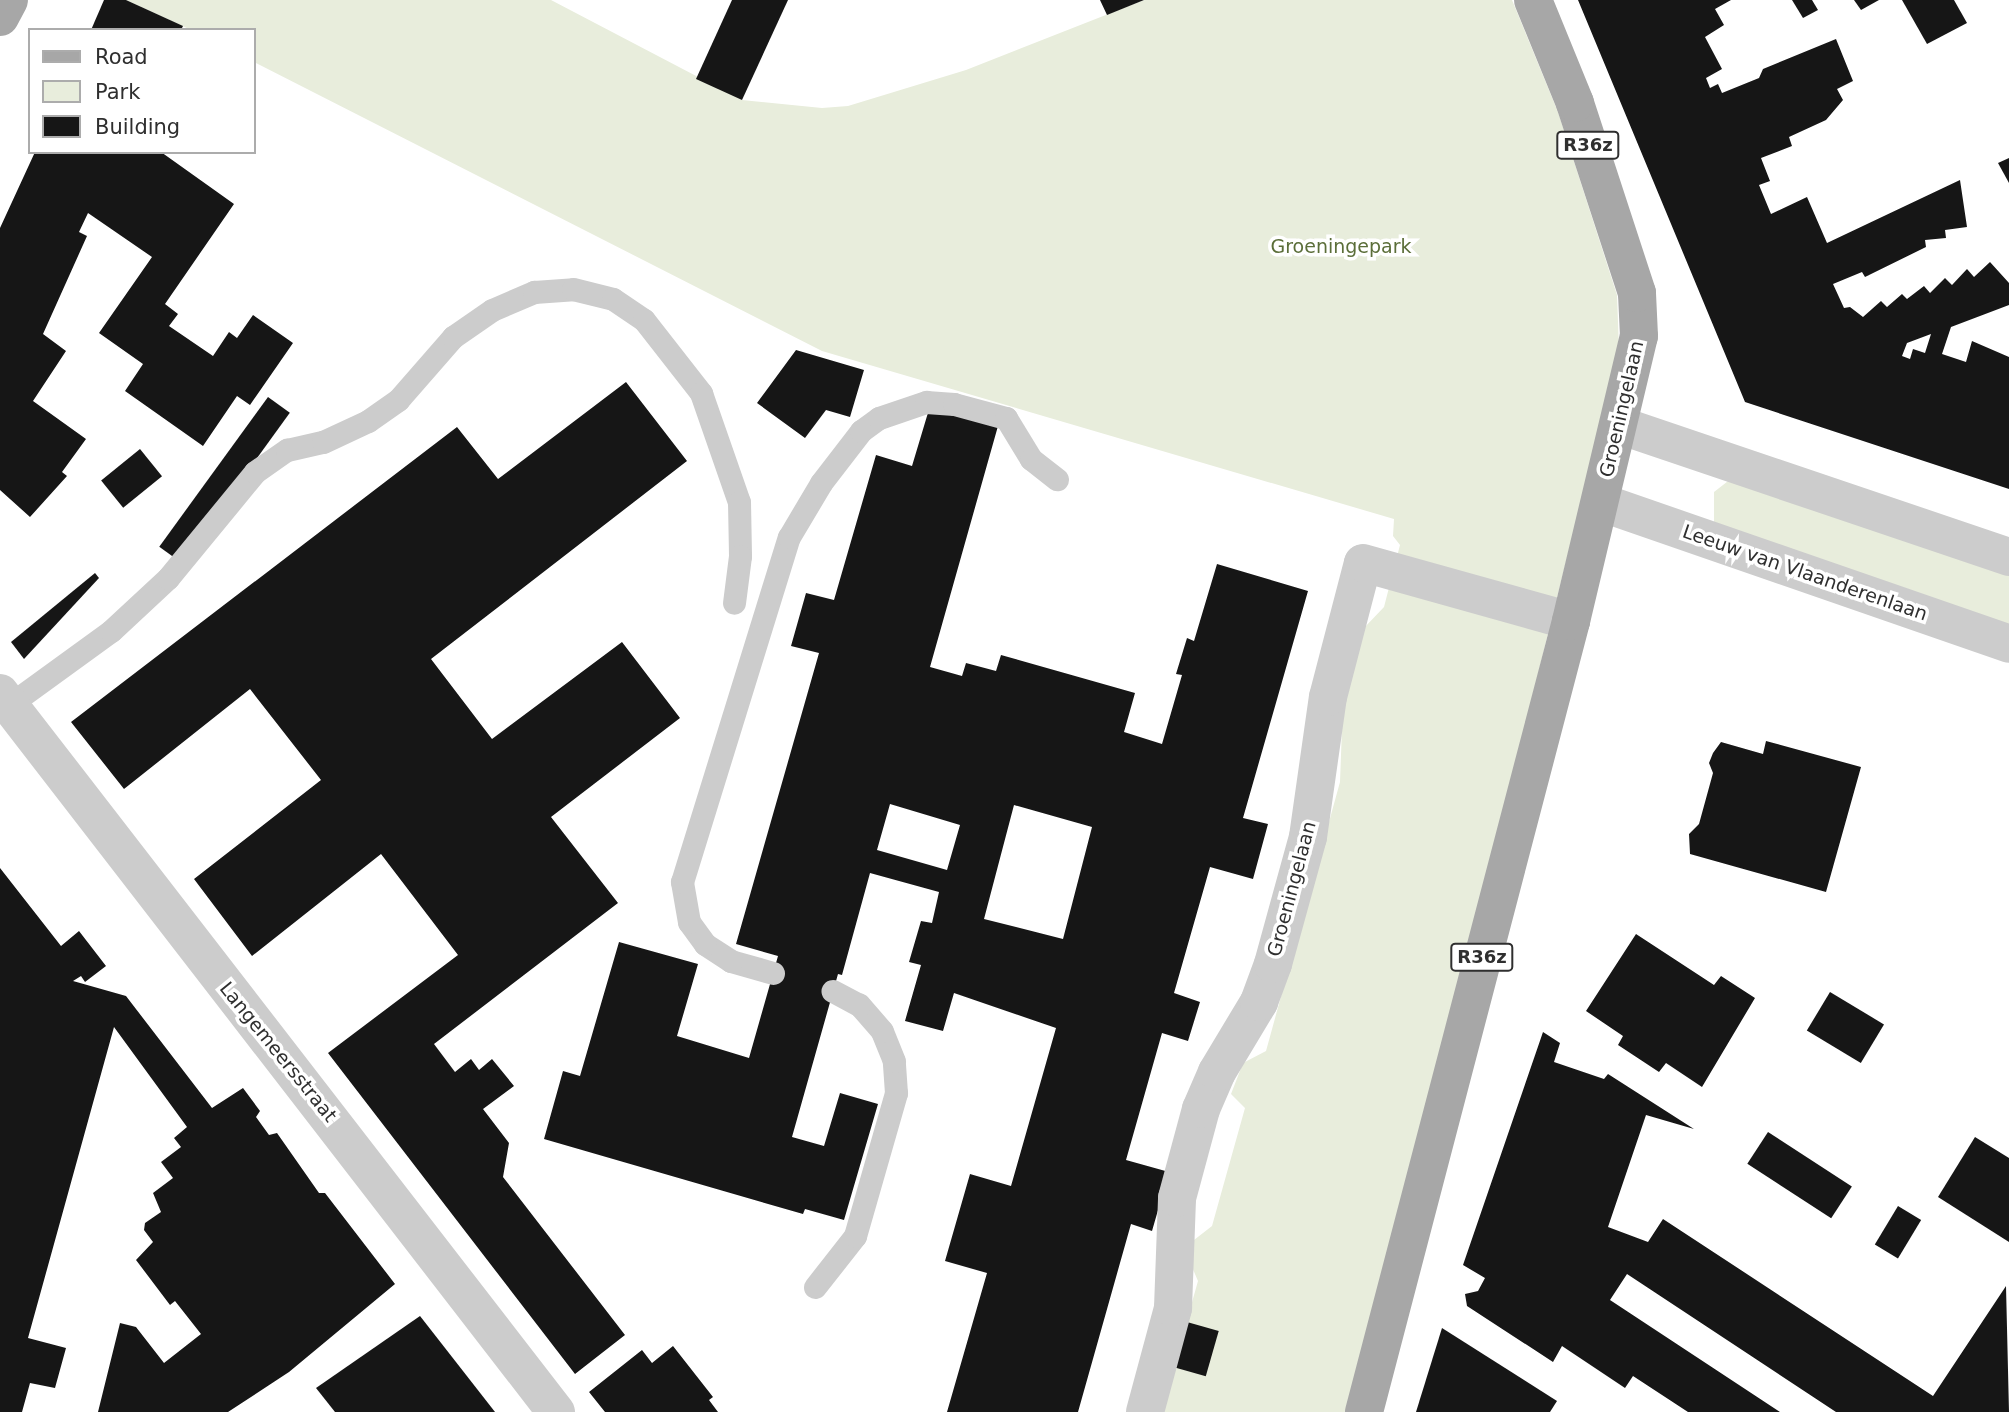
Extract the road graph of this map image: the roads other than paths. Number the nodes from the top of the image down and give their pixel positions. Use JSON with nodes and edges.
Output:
{"nodes":[{"id":1,"x":9,"y":0,"type":"edge"},
{"id":2,"x":1533,"y":0,"type":"edge"},
{"id":3,"x":0,"y":17,"type":"edge"},
{"id":4,"x":1619,"y":425,"type":"junction"},
{"id":5,"x":1057,"y":479,"type":"dead end"},
{"id":6,"x":1600,"y":502,"type":"junction"},
{"id":7,"x":2009,"y":556,"type":"edge"},
{"id":8,"x":734,"y":603,"type":"dead end"},
{"id":9,"x":1572,"y":621,"type":"junction"},
{"id":10,"x":2009,"y":644,"type":"edge"},
{"id":11,"x":4,"y":699,"type":"edge"},
{"id":12,"x":773,"y":972,"type":"dead end"},
{"id":13,"x":834,"y":991,"type":"dead end"},
{"id":14,"x":815,"y":1287,"type":"dead end"},
{"id":15,"x":556,"y":1412,"type":"edge"},
{"id":16,"x":1145,"y":1412,"type":"edge"},
{"id":17,"x":1364,"y":1412,"type":"edge"}],
"edges":[{"from":1,"to":3,"type":"main road"},
{"from":2,"to":4,"type":"main road","name":"Groeningelaan","number":"R36z"},
{"from":4,"to":6,"type":"main road","name":"Groeningelaan","number":"R36z"},
{"from":4,"to":7,"type":"street"},
{"from":5,"to":12,"type":"lane"},
{"from":6,"to":9,"type":"main road","name":"Groeningelaan","number":"R36z"},
{"from":6,"to":10,"type":"street","name":"Leeuw van Vlaanderenlaan"},
{"from":8,"to":11,"type":"lane"},
{"from":9,"to":16,"type":"street","name":"Groeningelaan"},
{"from":9,"to":17,"type":"main road","name":"Groeningelaan","number":"R36z"},
{"from":11,"to":15,"type":"street","name":"Langemeersstraat"},
{"from":13,"to":14,"type":"lane"}]}
